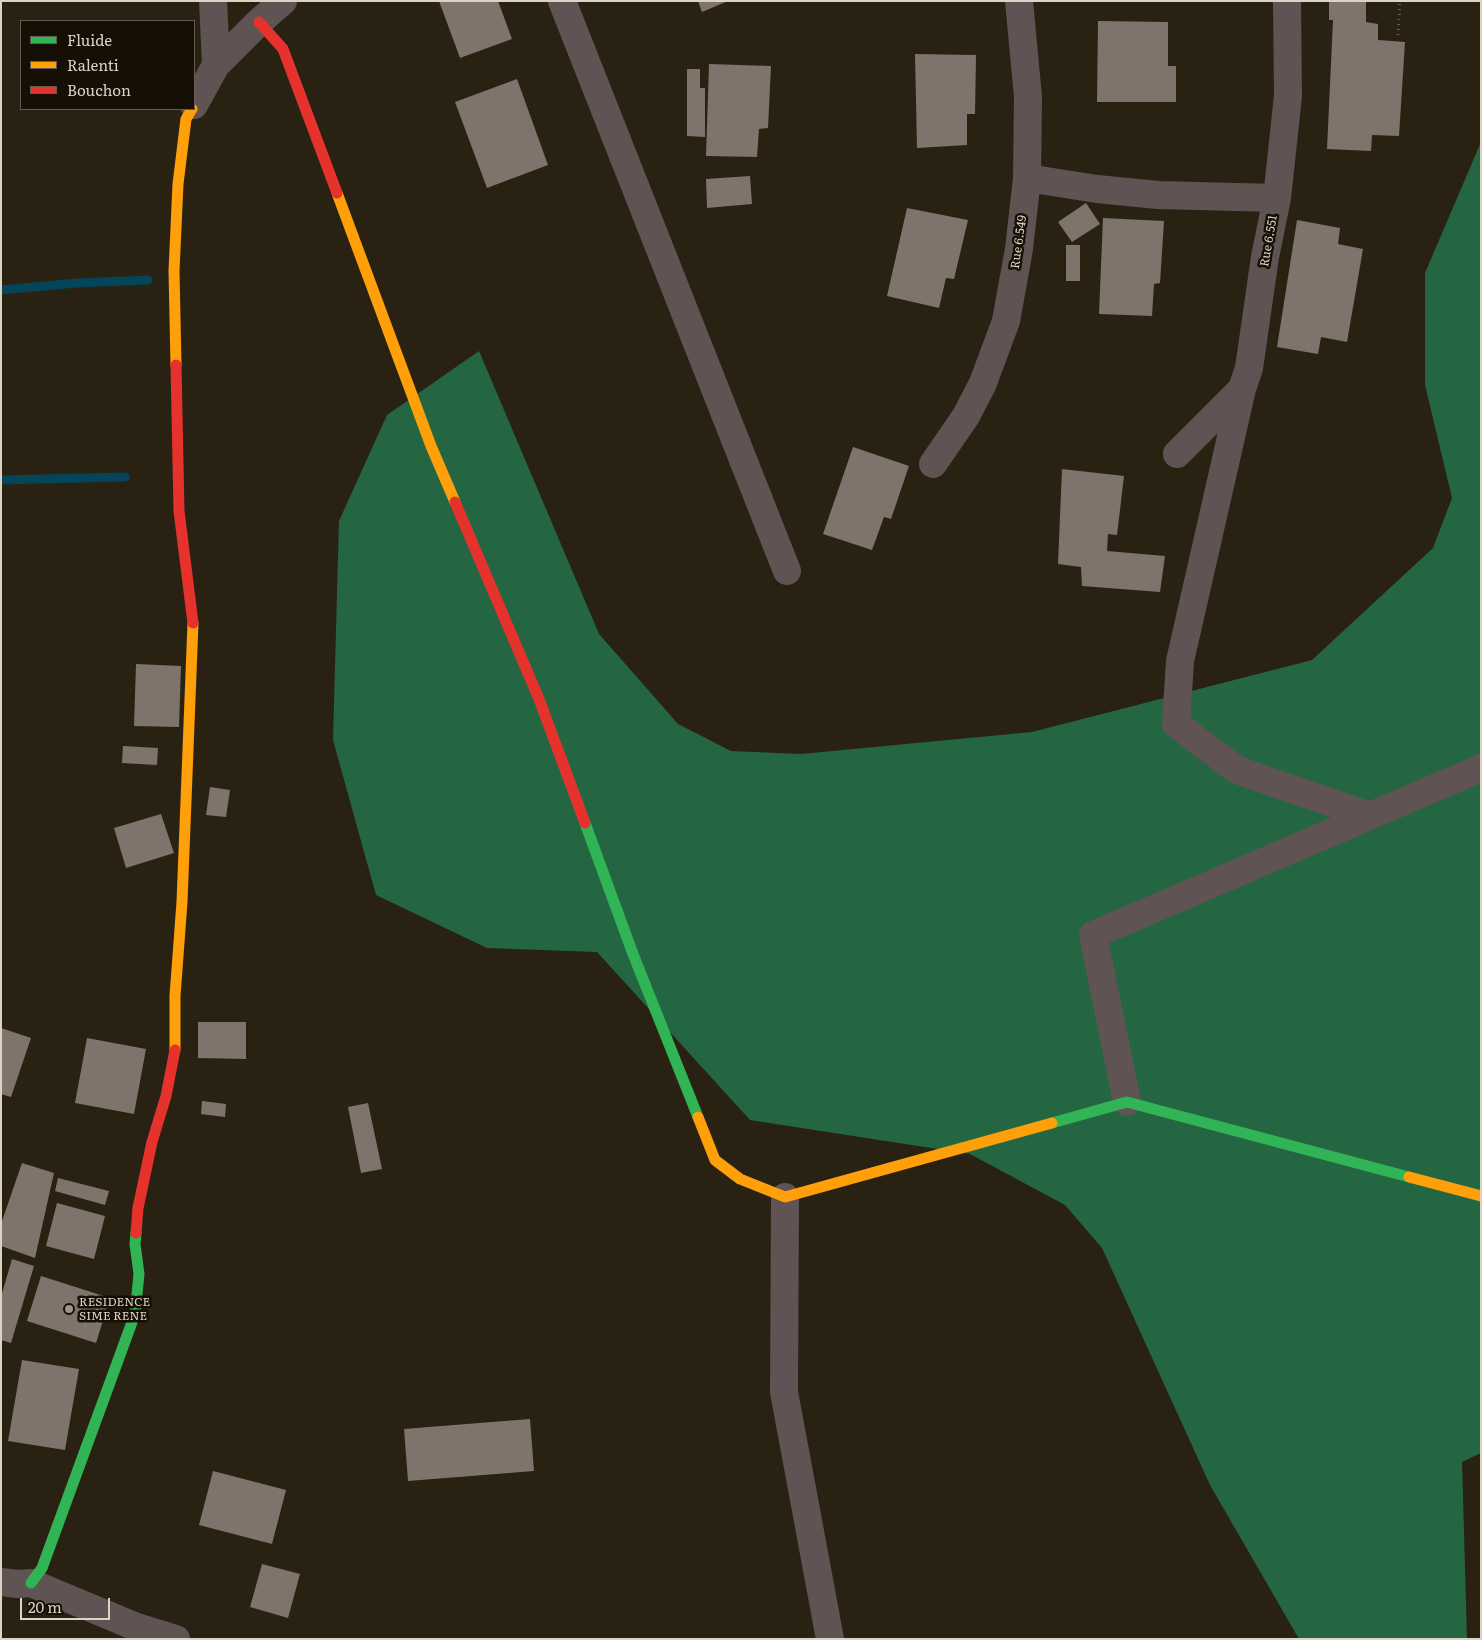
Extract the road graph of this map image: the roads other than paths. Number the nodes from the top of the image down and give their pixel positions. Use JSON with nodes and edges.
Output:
{"nodes":[{"id":1,"x":213,"y":1,"type":"edge"},
{"id":2,"x":283,"y":1,"type":"edge"},
{"id":3,"x":562,"y":1,"type":"edge"},
{"id":4,"x":1019,"y":1,"type":"edge"},
{"id":5,"x":1287,"y":1,"type":"edge"},
{"id":6,"x":259,"y":22,"type":"junction"},
{"id":7,"x":216,"y":65,"type":"junction"},
{"id":8,"x":195,"y":103,"type":"edge"},
{"id":9,"x":191,"y":110,"type":"edge"},
{"id":10,"x":1028,"y":178,"type":"junction"},
{"id":11,"x":1276,"y":198,"type":"junction"},
{"id":12,"x":1242,"y":389,"type":"junction"},
{"id":13,"x":1177,"y":454,"type":"dead end"},
{"id":14,"x":933,"y":464,"type":"dead end"},
{"id":15,"x":787,"y":571,"type":"dead end"},
{"id":16,"x":1481,"y":768,"type":"edge"},
{"id":17,"x":1370,"y":816,"type":"junction"},
{"id":18,"x":1127,"y":1102,"type":"junction"},
{"id":19,"x":1481,"y":1196,"type":"edge"},
{"id":20,"x":785,"y":1197,"type":"junction"},
{"id":21,"x":1,"y":1582,"type":"edge"},
{"id":22,"x":31,"y":1583,"type":"junction"},
{"id":23,"x":176,"y":1639,"type":"edge"},
{"id":24,"x":830,"y":1639,"type":"edge"}],
"edges":[{"from":1,"to":7,"type":"street"},
{"from":2,"to":6,"type":"street"},
{"from":3,"to":15,"type":"street"},
{"from":4,"to":10,"type":"street","name":"Rue 6.549"},
{"from":5,"to":11,"type":"street","name":"Rue 6.551"},
{"from":6,"to":7,"type":"street"},
{"from":6,"to":20,"type":"street"},
{"from":7,"to":8,"type":"street"},
{"from":9,"to":22,"type":"street"},
{"from":10,"to":11,"type":"street"},
{"from":10,"to":14,"type":"street","name":"Rue 6.549"},
{"from":11,"to":12,"type":"street","name":"Rue 6.551"},
{"from":12,"to":13,"type":"street","name":"Rue 6.551"},
{"from":12,"to":17,"type":"street"},
{"from":16,"to":17,"type":"street"},
{"from":17,"to":18,"type":"street"},
{"from":18,"to":19,"type":"street"},
{"from":18,"to":20,"type":"street"},
{"from":20,"to":24,"type":"street"},
{"from":21,"to":22,"type":"street"},
{"from":22,"to":23,"type":"street"}]}
